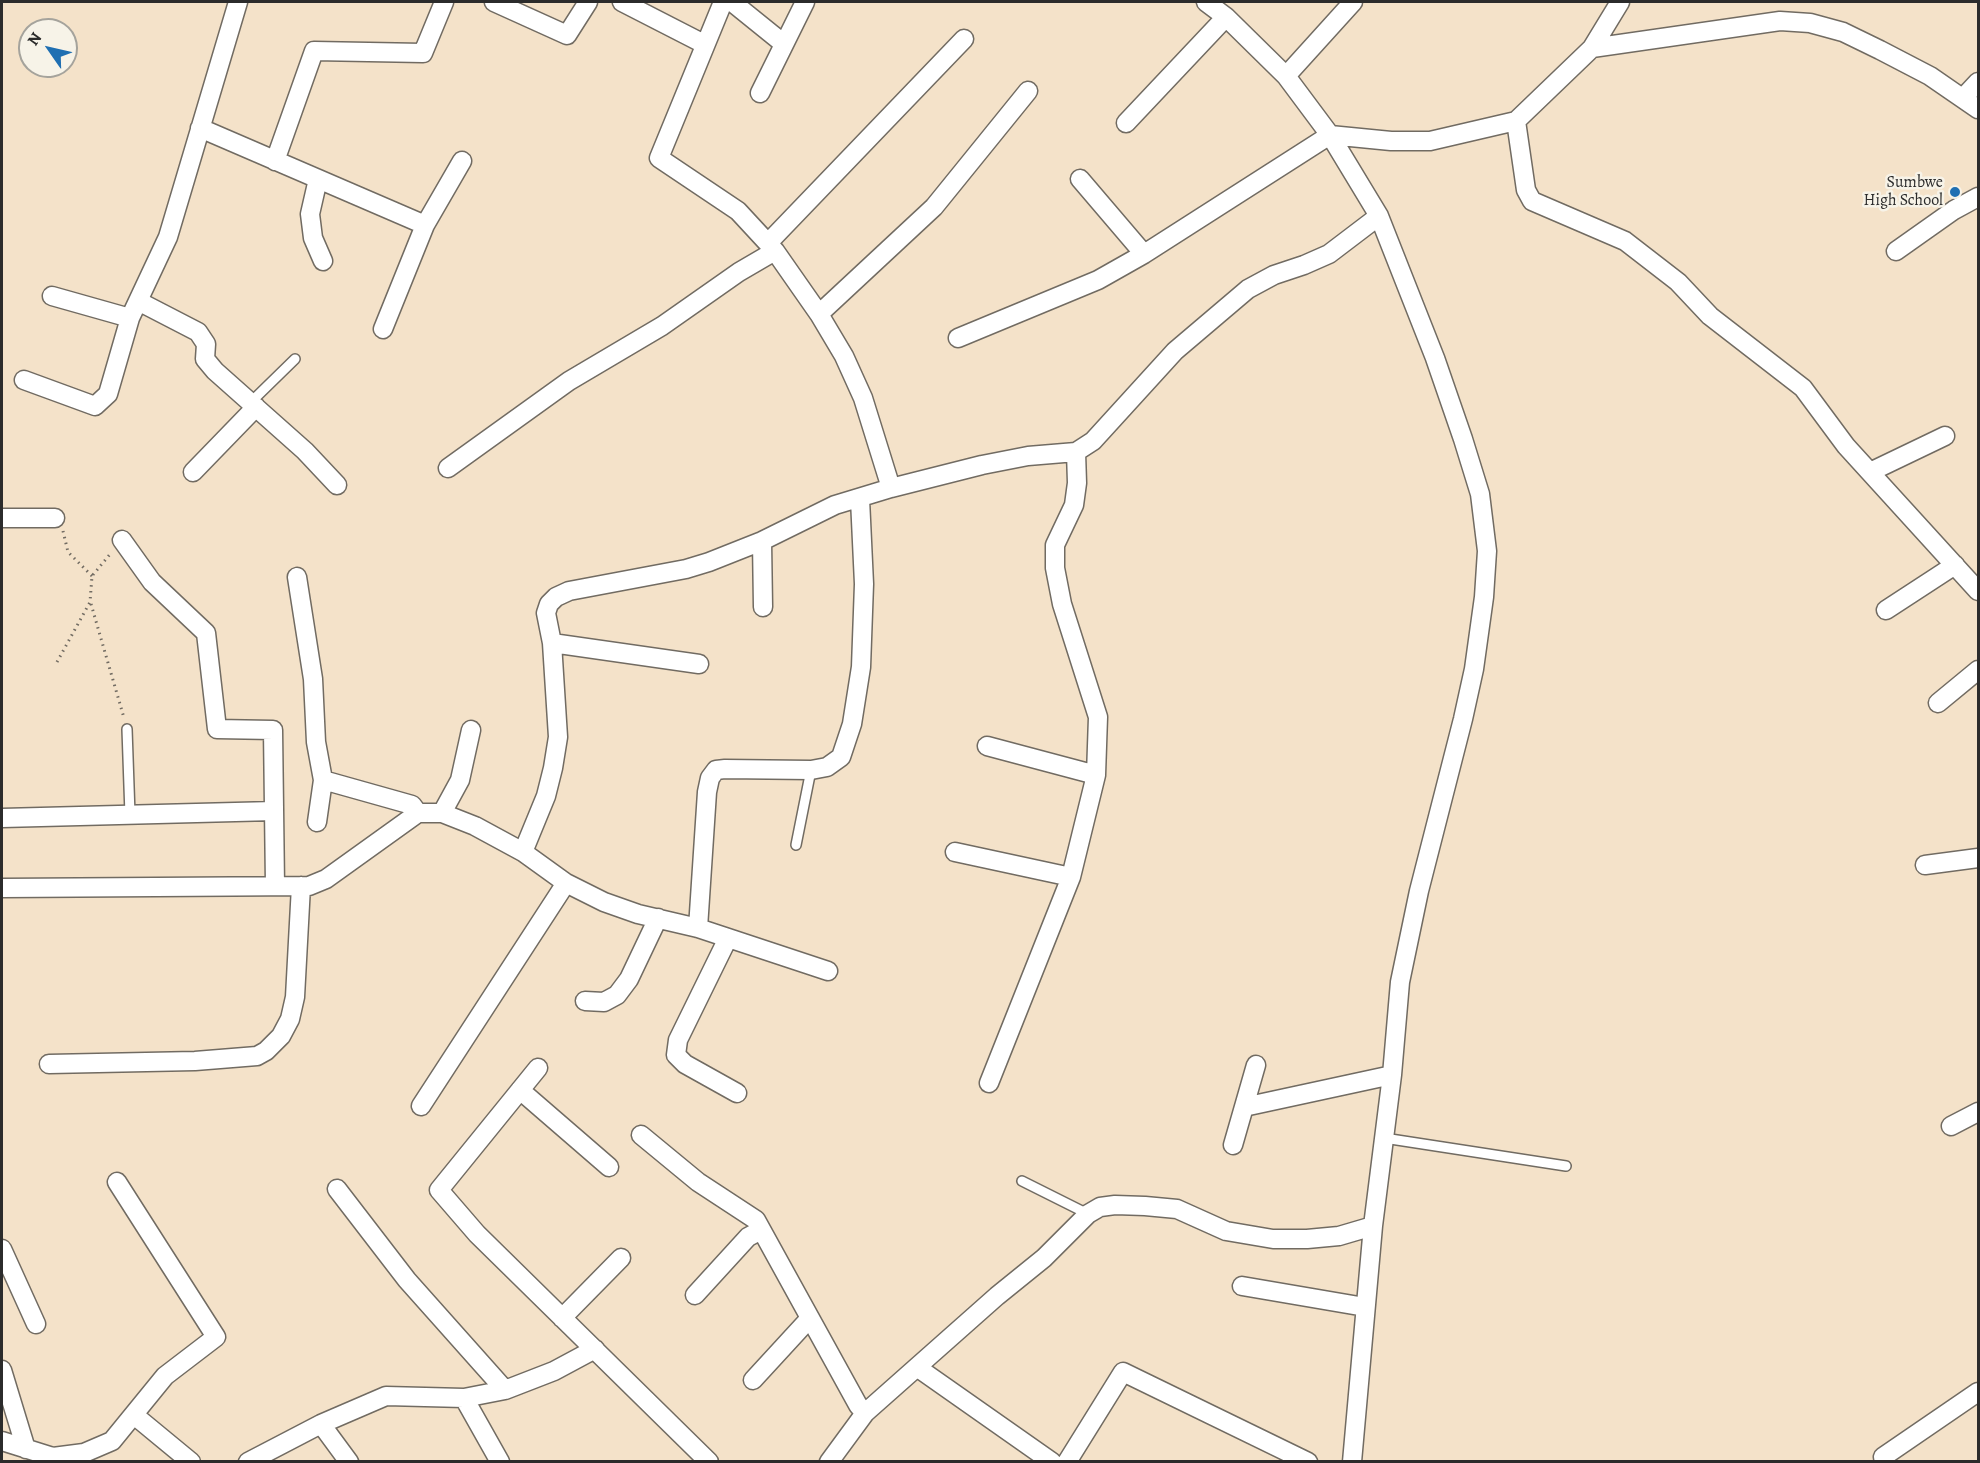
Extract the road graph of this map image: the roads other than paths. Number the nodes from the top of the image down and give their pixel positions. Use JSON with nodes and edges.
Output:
{"nodes":[{"id":1,"x":238,"y":2,"type":"edge"},
{"id":2,"x":444,"y":2,"type":"edge"},
{"id":3,"x":494,"y":2,"type":"edge"},
{"id":4,"x":588,"y":2,"type":"edge"},
{"id":5,"x":622,"y":2,"type":"edge"},
{"id":6,"x":723,"y":2,"type":"edge"},
{"id":7,"x":732,"y":2,"type":"edge"},
{"id":8,"x":805,"y":2,"type":"edge"},
{"id":9,"x":1206,"y":2,"type":"edge"},
{"id":10,"x":1353,"y":2,"type":"edge"},
{"id":11,"x":1620,"y":2,"type":"edge"},
{"id":12,"x":1226,"y":17,"type":"junction"},
{"id":13,"x":964,"y":39,"type":"dead end"},
{"id":14,"x":704,"y":44,"type":"junction"},
{"id":15,"x":784,"y":44,"type":"junction"},
{"id":16,"x":1592,"y":48,"type":"junction"},
{"id":17,"x":1286,"y":76,"type":"junction"},
{"id":18,"x":1978,"y":82,"type":"edge"},
{"id":19,"x":1028,"y":91,"type":"dead end"},
{"id":20,"x":760,"y":93,"type":"dead end"},
{"id":21,"x":1963,"y":98,"type":"junction"},
{"id":22,"x":1978,"y":109,"type":"edge"},
{"id":23,"x":1516,"y":121,"type":"junction"},
{"id":24,"x":1126,"y":123,"type":"dead end"},
{"id":25,"x":200,"y":128,"type":"junction"},
{"id":26,"x":1330,"y":135,"type":"junction"},
{"id":27,"x":275,"y":161,"type":"junction"},
{"id":28,"x":462,"y":161,"type":"dead end"},
{"id":29,"x":1080,"y":178,"type":"dead end"},
{"id":30,"x":318,"y":179,"type":"junction"},
{"id":31,"x":1978,"y":197,"type":"edge"},
{"id":32,"x":1378,"y":216,"type":"junction"},
{"id":33,"x":425,"y":225,"type":"junction"},
{"id":34,"x":771,"y":247,"type":"junction"},
{"id":35,"x":1896,"y":251,"type":"dead end"},
{"id":36,"x":1144,"y":254,"type":"junction"},
{"id":37,"x":323,"y":261,"type":"dead end"},
{"id":38,"x":52,"y":296,"type":"dead end"},
{"id":39,"x":138,"y":301,"type":"junction"},
{"id":40,"x":819,"y":314,"type":"junction"},
{"id":41,"x":130,"y":318,"type":"junction"},
{"id":42,"x":383,"y":329,"type":"dead end"},
{"id":43,"x":958,"y":338,"type":"dead end"},
{"id":44,"x":295,"y":359,"type":"dead end"},
{"id":45,"x":24,"y":380,"type":"dead end"},
{"id":46,"x":253,"y":404,"type":"junction"},
{"id":47,"x":1945,"y":436,"type":"dead end"},
{"id":48,"x":1076,"y":452,"type":"junction"},
{"id":49,"x":448,"y":468,"type":"dead end"},
{"id":50,"x":193,"y":472,"type":"dead end"},
{"id":51,"x":1870,"y":472,"type":"junction"},
{"id":52,"x":337,"y":485,"type":"dead end"},
{"id":53,"x":891,"y":488,"type":"junction"},
{"id":54,"x":860,"y":499,"type":"junction"},
{"id":55,"x":2,"y":518,"type":"edge"},
{"id":56,"x":55,"y":518,"type":"road end"},
{"id":57,"x":122,"y":540,"type":"road end"},
{"id":58,"x":762,"y":541,"type":"junction"},
{"id":59,"x":1955,"y":565,"type":"junction"},
{"id":60,"x":297,"y":577,"type":"dead end"},
{"id":61,"x":1978,"y":591,"type":"edge"},
{"id":62,"x":763,"y":607,"type":"dead end"},
{"id":63,"x":1886,"y":610,"type":"dead end"},
{"id":64,"x":552,"y":644,"type":"junction"},
{"id":65,"x":699,"y":664,"type":"dead end"},
{"id":66,"x":1978,"y":670,"type":"edge"},
{"id":67,"x":1938,"y":703,"type":"dead end"},
{"id":68,"x":128,"y":729,"type":"road end"},
{"id":69,"x":471,"y":729,"type":"dead end"},
{"id":70,"x":987,"y":746,"type":"dead end"},
{"id":71,"x":811,"y":770,"type":"junction"},
{"id":72,"x":1096,"y":775,"type":"junction"},
{"id":73,"x":323,"y":780,"type":"junction"},
{"id":74,"x":274,"y":811,"type":"junction"},
{"id":75,"x":418,"y":813,"type":"junction"},
{"id":76,"x":442,"y":813,"type":"junction"},
{"id":77,"x":130,"y":815,"type":"junction"},
{"id":78,"x":2,"y":818,"type":"edge"},
{"id":79,"x":317,"y":822,"type":"dead end"},
{"id":80,"x":796,"y":845,"type":"dead end"},
{"id":81,"x":523,"y":852,"type":"junction"},
{"id":82,"x":955,"y":852,"type":"dead end"},
{"id":83,"x":1978,"y":858,"type":"edge"},
{"id":84,"x":1925,"y":865,"type":"dead end"},
{"id":85,"x":1071,"y":878,"type":"junction"},
{"id":86,"x":566,"y":883,"type":"junction"},
{"id":87,"x":275,"y":886,"type":"junction"},
{"id":88,"x":301,"y":886,"type":"junction"},
{"id":89,"x":2,"y":888,"type":"edge"},
{"id":90,"x":658,"y":918,"type":"junction"},
{"id":91,"x":698,"y":928,"type":"junction"},
{"id":92,"x":728,"y":938,"type":"junction"},
{"id":93,"x":828,"y":971,"type":"dead end"},
{"id":94,"x":585,"y":1001,"type":"dead end"},
{"id":95,"x":49,"y":1064,"type":"dead end"},
{"id":96,"x":1256,"y":1065,"type":"dead end"},
{"id":97,"x":538,"y":1068,"type":"dead end"},
{"id":98,"x":1392,"y":1075,"type":"junction"},
{"id":99,"x":989,"y":1083,"type":"dead end"},
{"id":100,"x":520,"y":1090,"type":"junction"},
{"id":101,"x":737,"y":1094,"type":"dead end"},
{"id":102,"x":421,"y":1106,"type":"dead end"},
{"id":103,"x":1244,"y":1107,"type":"junction"},
{"id":104,"x":1978,"y":1112,"type":"edge"},
{"id":105,"x":1952,"y":1126,"type":"dead end"},
{"id":106,"x":641,"y":1135,"type":"dead end"},
{"id":107,"x":1384,"y":1138,"type":"junction"},
{"id":108,"x":1233,"y":1145,"type":"dead end"},
{"id":109,"x":1566,"y":1166,"type":"dead end"},
{"id":110,"x":609,"y":1167,"type":"dead end"},
{"id":111,"x":1022,"y":1181,"type":"dead end"},
{"id":112,"x":117,"y":1182,"type":"dead end"},
{"id":113,"x":337,"y":1189,"type":"dead end"},
{"id":114,"x":1088,"y":1214,"type":"junction"},
{"id":115,"x":1373,"y":1226,"type":"junction"},
{"id":116,"x":761,"y":1230,"type":"junction"},
{"id":117,"x":2,"y":1249,"type":"edge"},
{"id":118,"x":621,"y":1258,"type":"dead end"},
{"id":119,"x":1242,"y":1286,"type":"dead end"},
{"id":120,"x":695,"y":1295,"type":"dead end"},
{"id":121,"x":1365,"y":1307,"type":"junction"},
{"id":122,"x":562,"y":1318,"type":"junction"},
{"id":123,"x":810,"y":1318,"type":"junction"},
{"id":124,"x":36,"y":1324,"type":"dead end"},
{"id":125,"x":595,"y":1349,"type":"junction"},
{"id":126,"x":918,"y":1368,"type":"junction"},
{"id":127,"x":2,"y":1370,"type":"edge"},
{"id":128,"x":753,"y":1380,"type":"dead end"},
{"id":129,"x":505,"y":1390,"type":"junction"},
{"id":130,"x":1978,"y":1392,"type":"edge"},
{"id":131,"x":464,"y":1398,"type":"junction"},
{"id":132,"x":865,"y":1413,"type":"junction"},
{"id":133,"x":134,"y":1415,"type":"junction"},
{"id":134,"x":321,"y":1424,"type":"junction"},
{"id":135,"x":2,"y":1441,"type":"edge"},
{"id":136,"x":26,"y":1449,"type":"junction"},
{"id":137,"x":1883,"y":1457,"type":"dead end"},
{"id":138,"x":191,"y":1461,"type":"edge"},
{"id":139,"x":248,"y":1461,"type":"edge"},
{"id":140,"x":349,"y":1461,"type":"edge"},
{"id":141,"x":500,"y":1461,"type":"edge"},
{"id":142,"x":709,"y":1461,"type":"edge"},
{"id":143,"x":829,"y":1461,"type":"edge"},
{"id":144,"x":1052,"y":1461,"type":"edge"},
{"id":145,"x":1067,"y":1461,"type":"edge"},
{"id":146,"x":1308,"y":1461,"type":"edge"},
{"id":147,"x":1352,"y":1461,"type":"edge"}],
"edges":[{"from":1,"to":25,"type":"street"},
{"from":2,"to":27,"type":"street"},
{"from":3,"to":4,"type":"street"},
{"from":5,"to":14,"type":"street"},
{"from":6,"to":14,"type":"street"},
{"from":7,"to":15,"type":"street"},
{"from":8,"to":15,"type":"street"},
{"from":9,"to":12,"type":"street"},
{"from":10,"to":17,"type":"street"},
{"from":11,"to":16,"type":"street"},
{"from":12,"to":17,"type":"street"},
{"from":12,"to":24,"type":"street"},
{"from":13,"to":34,"type":"street"},
{"from":14,"to":34,"type":"street"},
{"from":15,"to":20,"type":"street"},
{"from":16,"to":21,"type":"street"},
{"from":16,"to":23,"type":"street"},
{"from":17,"to":26,"type":"street"},
{"from":18,"to":21,"type":"street"},
{"from":19,"to":40,"type":"street"},
{"from":21,"to":22,"type":"street"},
{"from":23,"to":26,"type":"street"},
{"from":23,"to":51,"type":"street"},
{"from":25,"to":27,"type":"street"},
{"from":25,"to":39,"type":"street"},
{"from":26,"to":32,"type":"street"},
{"from":26,"to":36,"type":"street"},
{"from":27,"to":30,"type":"street"},
{"from":28,"to":33,"type":"street"},
{"from":29,"to":36,"type":"street"},
{"from":30,"to":33,"type":"street"},
{"from":30,"to":37,"type":"street"},
{"from":31,"to":35,"type":"street"},
{"from":32,"to":48,"type":"street"},
{"from":32,"to":98,"type":"street"},
{"from":33,"to":42,"type":"street"},
{"from":34,"to":40,"type":"street"},
{"from":34,"to":49,"type":"street"},
{"from":36,"to":43,"type":"street"},
{"from":38,"to":41,"type":"street"},
{"from":39,"to":41,"type":"street"},
{"from":39,"to":46,"type":"street"},
{"from":40,"to":53,"type":"street"},
{"from":41,"to":45,"type":"street"},
{"from":44,"to":46,"type":"lane"},
{"from":46,"to":50,"type":"street"},
{"from":46,"to":52,"type":"street"},
{"from":47,"to":51,"type":"street"},
{"from":48,"to":53,"type":"street"},
{"from":48,"to":72,"type":"street"},
{"from":51,"to":59,"type":"street"},
{"from":53,"to":54,"type":"street"},
{"from":54,"to":58,"type":"street"},
{"from":54,"to":71,"type":"street"},
{"from":55,"to":56,"type":"street"},
{"from":57,"to":74,"type":"street"},
{"from":58,"to":62,"type":"street"},
{"from":58,"to":64,"type":"street"},
{"from":59,"to":61,"type":"street"},
{"from":59,"to":63,"type":"street"},
{"from":60,"to":73,"type":"street"},
{"from":64,"to":65,"type":"street"},
{"from":64,"to":81,"type":"street"},
{"from":66,"to":67,"type":"street"},
{"from":68,"to":77,"type":"lane"},
{"from":69,"to":76,"type":"street"},
{"from":70,"to":72,"type":"street"},
{"from":71,"to":80,"type":"lane"},
{"from":71,"to":91,"type":"street"},
{"from":72,"to":85,"type":"street"},
{"from":73,"to":75,"type":"street"},
{"from":73,"to":79,"type":"street"},
{"from":74,"to":77,"type":"street"},
{"from":74,"to":87,"type":"street"},
{"from":75,"to":76,"type":"street"},
{"from":75,"to":88,"type":"street"},
{"from":76,"to":81,"type":"street"},
{"from":77,"to":78,"type":"street"},
{"from":81,"to":86,"type":"street"},
{"from":82,"to":85,"type":"street"},
{"from":83,"to":84,"type":"street"},
{"from":85,"to":99,"type":"street"},
{"from":86,"to":90,"type":"street"},
{"from":86,"to":102,"type":"street"},
{"from":87,"to":88,"type":"street"},
{"from":87,"to":89,"type":"street"},
{"from":88,"to":95,"type":"street"},
{"from":90,"to":91,"type":"street"},
{"from":90,"to":94,"type":"street"},
{"from":91,"to":92,"type":"street"},
{"from":92,"to":93,"type":"street"},
{"from":92,"to":101,"type":"street"},
{"from":96,"to":103,"type":"street"},
{"from":97,"to":100,"type":"street"},
{"from":98,"to":103,"type":"street"},
{"from":98,"to":107,"type":"street"},
{"from":100,"to":110,"type":"street"},
{"from":100,"to":122,"type":"street"},
{"from":103,"to":108,"type":"street"},
{"from":104,"to":105,"type":"street"},
{"from":106,"to":116,"type":"street"},
{"from":107,"to":109,"type":"lane"},
{"from":107,"to":115,"type":"street"},
{"from":111,"to":114,"type":"lane"},
{"from":112,"to":133,"type":"street"},
{"from":113,"to":129,"type":"street"},
{"from":114,"to":115,"type":"street"},
{"from":114,"to":126,"type":"street"},
{"from":115,"to":121,"type":"street"},
{"from":116,"to":120,"type":"street"},
{"from":116,"to":123,"type":"street"},
{"from":117,"to":124,"type":"street"},
{"from":118,"to":122,"type":"street"},
{"from":119,"to":121,"type":"street"},
{"from":121,"to":147,"type":"street"},
{"from":122,"to":125,"type":"street"},
{"from":123,"to":128,"type":"street"},
{"from":123,"to":132,"type":"street"},
{"from":125,"to":129,"type":"street"},
{"from":125,"to":142,"type":"street"},
{"from":126,"to":132,"type":"street"},
{"from":126,"to":144,"type":"street"},
{"from":127,"to":136,"type":"street"},
{"from":129,"to":131,"type":"street"},
{"from":130,"to":137,"type":"street"},
{"from":131,"to":134,"type":"street"},
{"from":131,"to":141,"type":"street"},
{"from":132,"to":143,"type":"street"},
{"from":133,"to":136,"type":"street"},
{"from":133,"to":138,"type":"street"},
{"from":134,"to":139,"type":"street"},
{"from":134,"to":140,"type":"street"},
{"from":135,"to":136,"type":"street"},
{"from":145,"to":146,"type":"street"}]}
